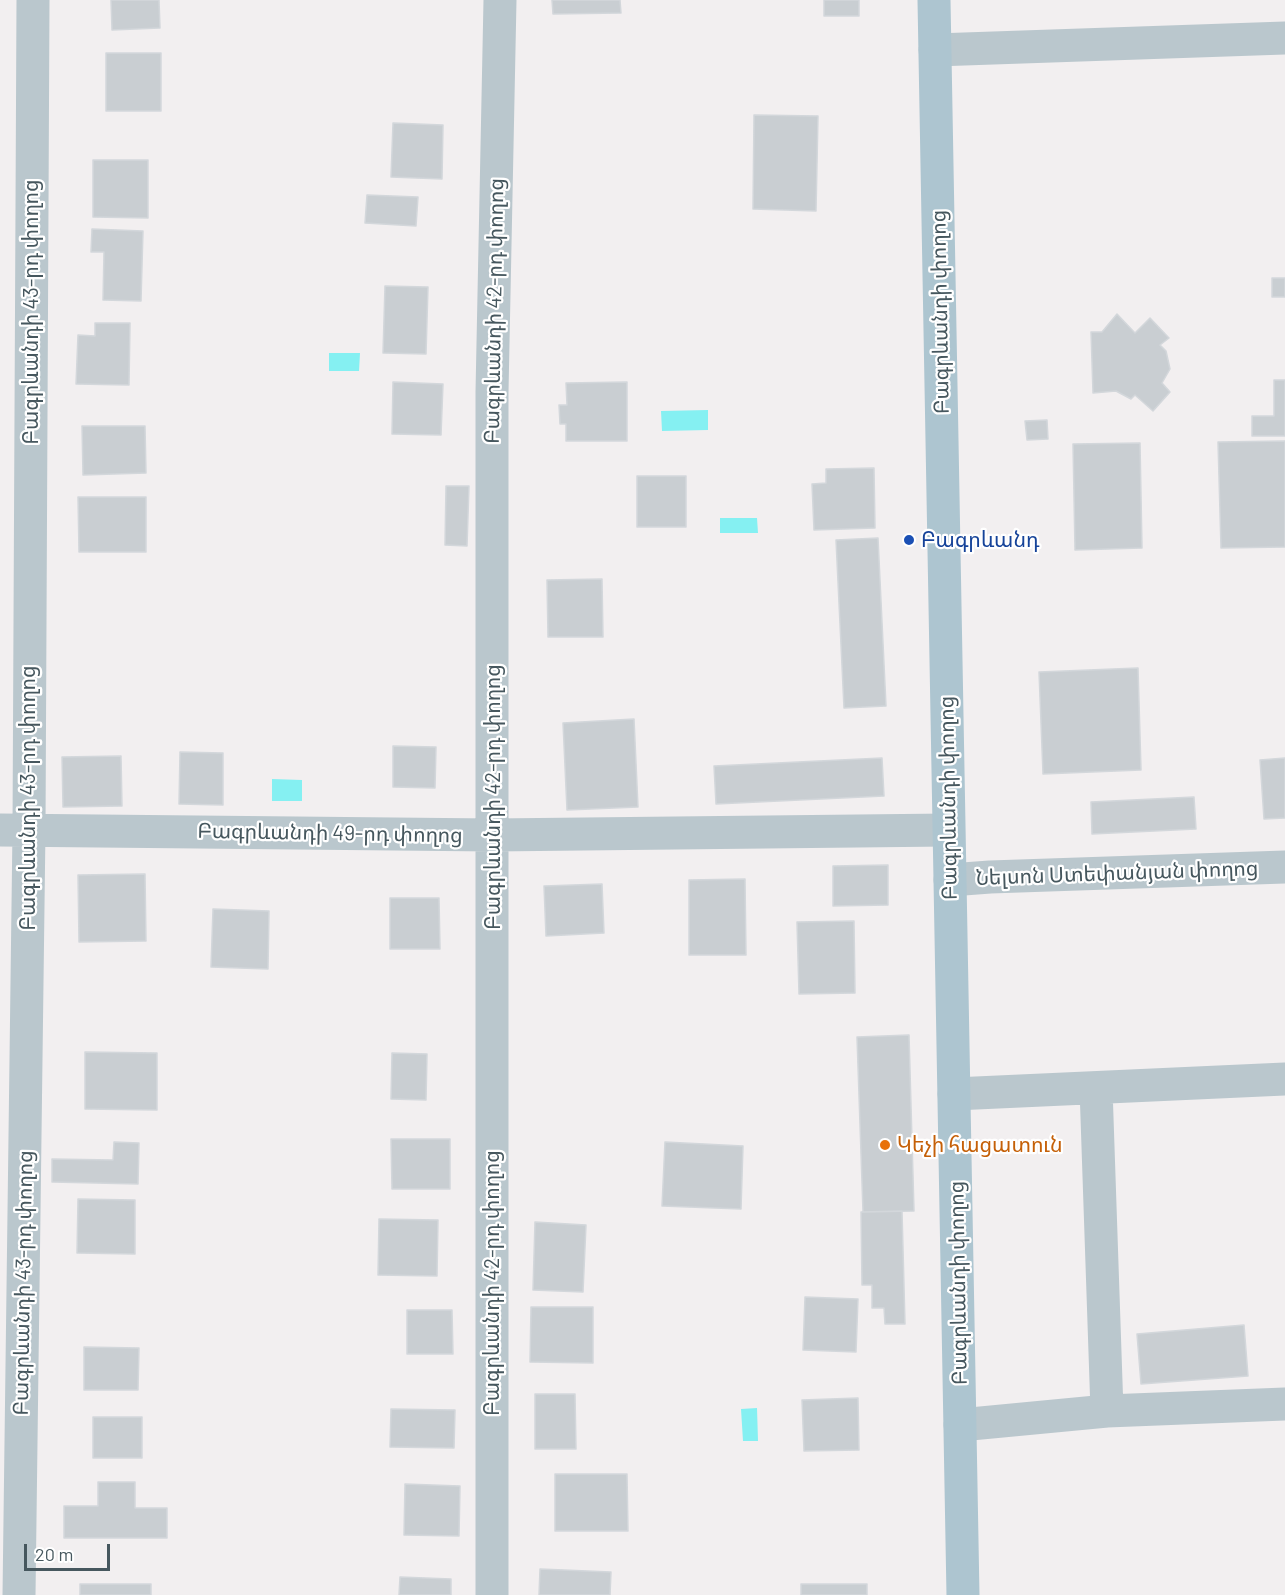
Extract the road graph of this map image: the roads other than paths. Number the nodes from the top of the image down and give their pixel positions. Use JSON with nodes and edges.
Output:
{"nodes":[{"id":1,"x":33,"y":0,"type":"edge"},
{"id":2,"x":500,"y":0,"type":"edge"},
{"id":3,"x":934,"y":0,"type":"edge"},
{"id":4,"x":1285,"y":38,"type":"edge"},
{"id":5,"x":935,"y":50,"type":"junction"},
{"id":6,"x":14,"y":830,"type":"edge"},
{"id":7,"x":948,"y":830,"type":"junction"},
{"id":8,"x":493,"y":835,"type":"junction"},
{"id":9,"x":1285,"y":867,"type":"edge"},
{"id":10,"x":950,"y":880,"type":"junction"},
{"id":11,"x":1285,"y":1079,"type":"edge"},
{"id":12,"x":1096,"y":1088,"type":"junction"},
{"id":13,"x":954,"y":1094,"type":"junction"},
{"id":14,"x":1285,"y":1404,"type":"edge"},
{"id":15,"x":1107,"y":1411,"type":"junction"},
{"id":16,"x":960,"y":1425,"type":"junction"},
{"id":17,"x":19,"y":1595,"type":"edge"},
{"id":18,"x":492,"y":1595,"type":"edge"},
{"id":19,"x":963,"y":1595,"type":"edge"}],
"edges":[{"from":1,"to":6,"type":"street","name":"Բագրևանդի 43-րդ փողոց"},
{"from":2,"to":8,"type":"street","name":"Բագրևանդի 42-րդ փողոց"},
{"from":3,"to":5,"type":"main road","name":"Բագրևանդի փողոց"},
{"from":4,"to":5,"type":"street"},
{"from":5,"to":7,"type":"main road","name":"Բագրևանդի փողոց"},
{"from":6,"to":8,"type":"street","name":"Բագրևանդի 49-րդ փողոց"},
{"from":6,"to":17,"type":"street","name":"Բագրևանդի 43-րդ փողոց"},
{"from":7,"to":8,"type":"street","name":"Բագրևանդի 49-րդ փողոց"},
{"from":7,"to":10,"type":"main road","name":"Բագրևանդի փողոց"},
{"from":8,"to":18,"type":"street","name":"Բագրևանդի 42-րդ փողոց"},
{"from":9,"to":10,"type":"street","name":"Նելսոն Ստեփանյան փողոց"},
{"from":10,"to":13,"type":"main road","name":"Բագրևանդի փողոց"},
{"from":11,"to":12,"type":"street"},
{"from":12,"to":13,"type":"street"},
{"from":12,"to":15,"type":"street"},
{"from":13,"to":16,"type":"main road","name":"Բագրևանդի փողոց"},
{"from":14,"to":15,"type":"street"},
{"from":15,"to":16,"type":"street"},
{"from":16,"to":19,"type":"main road","name":"Բագրևանդի փողոց"}]}
